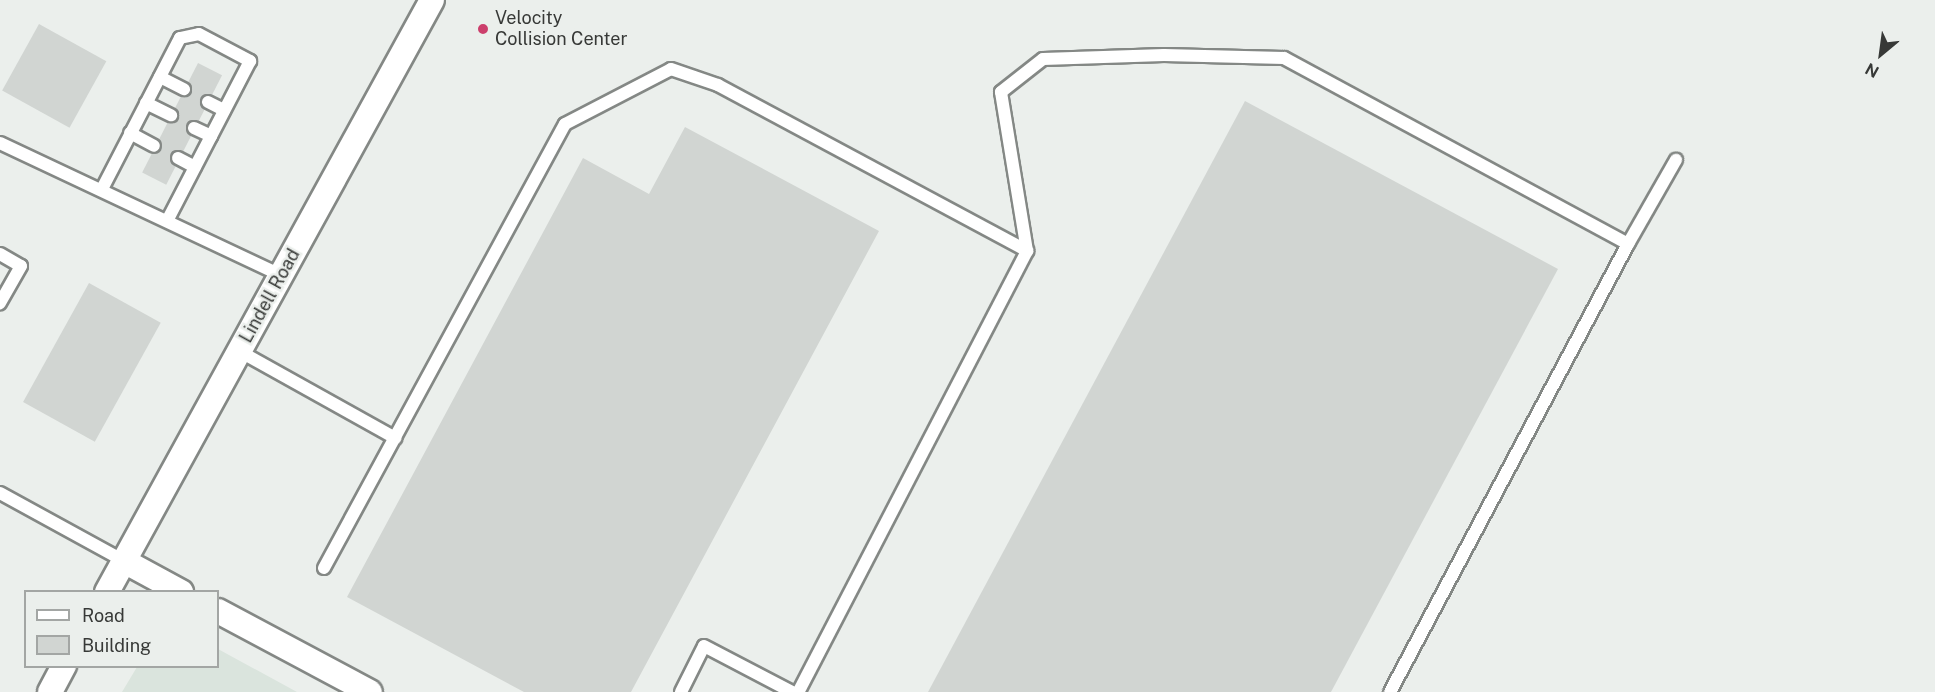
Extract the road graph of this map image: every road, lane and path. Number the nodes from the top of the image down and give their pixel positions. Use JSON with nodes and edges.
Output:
{"nodes":[{"id":1,"x":432,"y":0,"type":"edge"},
{"id":2,"x":160,"y":77,"type":"junction"},
{"id":3,"x":184,"y":89,"type":"dead end"},
{"id":4,"x":208,"y":102,"type":"dead end"},
{"id":5,"x":146,"y":103,"type":"junction"},
{"id":6,"x":224,"y":110,"type":"junction"},
{"id":7,"x":171,"y":115,"type":"dead end"},
{"id":8,"x":194,"y":128,"type":"dead end"},
{"id":9,"x":130,"y":134,"type":"junction"},
{"id":10,"x":211,"y":136,"type":"junction"},
{"id":11,"x":0,"y":143,"type":"edge"},
{"id":12,"x":154,"y":146,"type":"dead end"},
{"id":13,"x":178,"y":158,"type":"dead end"},
{"id":14,"x":1676,"y":160,"type":"dead end"},
{"id":15,"x":195,"y":167,"type":"junction"},
{"id":16,"x":102,"y":189,"type":"junction"},
{"id":17,"x":168,"y":219,"type":"junction"},
{"id":18,"x":1628,"y":244,"type":"junction"},
{"id":19,"x":1027,"y":250,"type":"junction"},
{"id":20,"x":0,"y":254,"type":"edge"},
{"id":21,"x":281,"y":275,"type":"junction"},
{"id":22,"x":0,"y":303,"type":"edge"},
{"id":23,"x":239,"y":351,"type":"junction"},
{"id":24,"x":394,"y":438,"type":"junction"},
{"id":25,"x":0,"y":493,"type":"edge"},
{"id":26,"x":124,"y":561,"type":"junction"},
{"id":27,"x":324,"y":568,"type":"dead end"},
{"id":28,"x":107,"y":590,"type":"edge"},
{"id":29,"x":179,"y":590,"type":"edge"},
{"id":30,"x":219,"y":612,"type":"edge"},
{"id":31,"x":63,"y":668,"type":"edge"},
{"id":32,"x":50,"y":692,"type":"edge"},
{"id":33,"x":370,"y":692,"type":"edge"},
{"id":34,"x":681,"y":692,"type":"edge"},
{"id":35,"x":792,"y":692,"type":"edge"},
{"id":36,"x":798,"y":692,"type":"edge"},
{"id":37,"x":1390,"y":692,"type":"edge"}],
"edges":[{"from":1,"to":21,"type":"street","name":"Lindell Road"},
{"from":2,"to":3,"type":"lane"},
{"from":2,"to":5,"type":"lane"},
{"from":2,"to":6,"type":"lane"},
{"from":4,"to":6,"type":"lane"},
{"from":5,"to":7,"type":"lane"},
{"from":5,"to":9,"type":"lane"},
{"from":6,"to":10,"type":"lane"},
{"from":8,"to":10,"type":"lane"},
{"from":9,"to":12,"type":"lane"},
{"from":9,"to":16,"type":"lane"},
{"from":10,"to":15,"type":"lane"},
{"from":11,"to":16,"type":"lane"},
{"from":13,"to":15,"type":"lane"},
{"from":14,"to":18,"type":"lane"},
{"from":15,"to":17,"type":"lane"},
{"from":16,"to":17,"type":"lane"},
{"from":17,"to":21,"type":"lane"},
{"from":18,"to":19,"type":"lane"},
{"from":18,"to":37,"type":"lane"},
{"from":19,"to":24,"type":"lane"},
{"from":19,"to":36,"type":"lane"},
{"from":20,"to":22,"type":"lane"},
{"from":21,"to":23,"type":"street","name":"Lindell Road"},
{"from":23,"to":24,"type":"lane"},
{"from":23,"to":26,"type":"street","name":"Lindell Road"},
{"from":24,"to":27,"type":"lane"},
{"from":25,"to":26,"type":"lane"},
{"from":26,"to":28,"type":"street","name":"Lindell Road"},
{"from":26,"to":29,"type":"street"},
{"from":30,"to":33,"type":"street"},
{"from":31,"to":32,"type":"street"},
{"from":34,"to":35,"type":"lane"}]}
